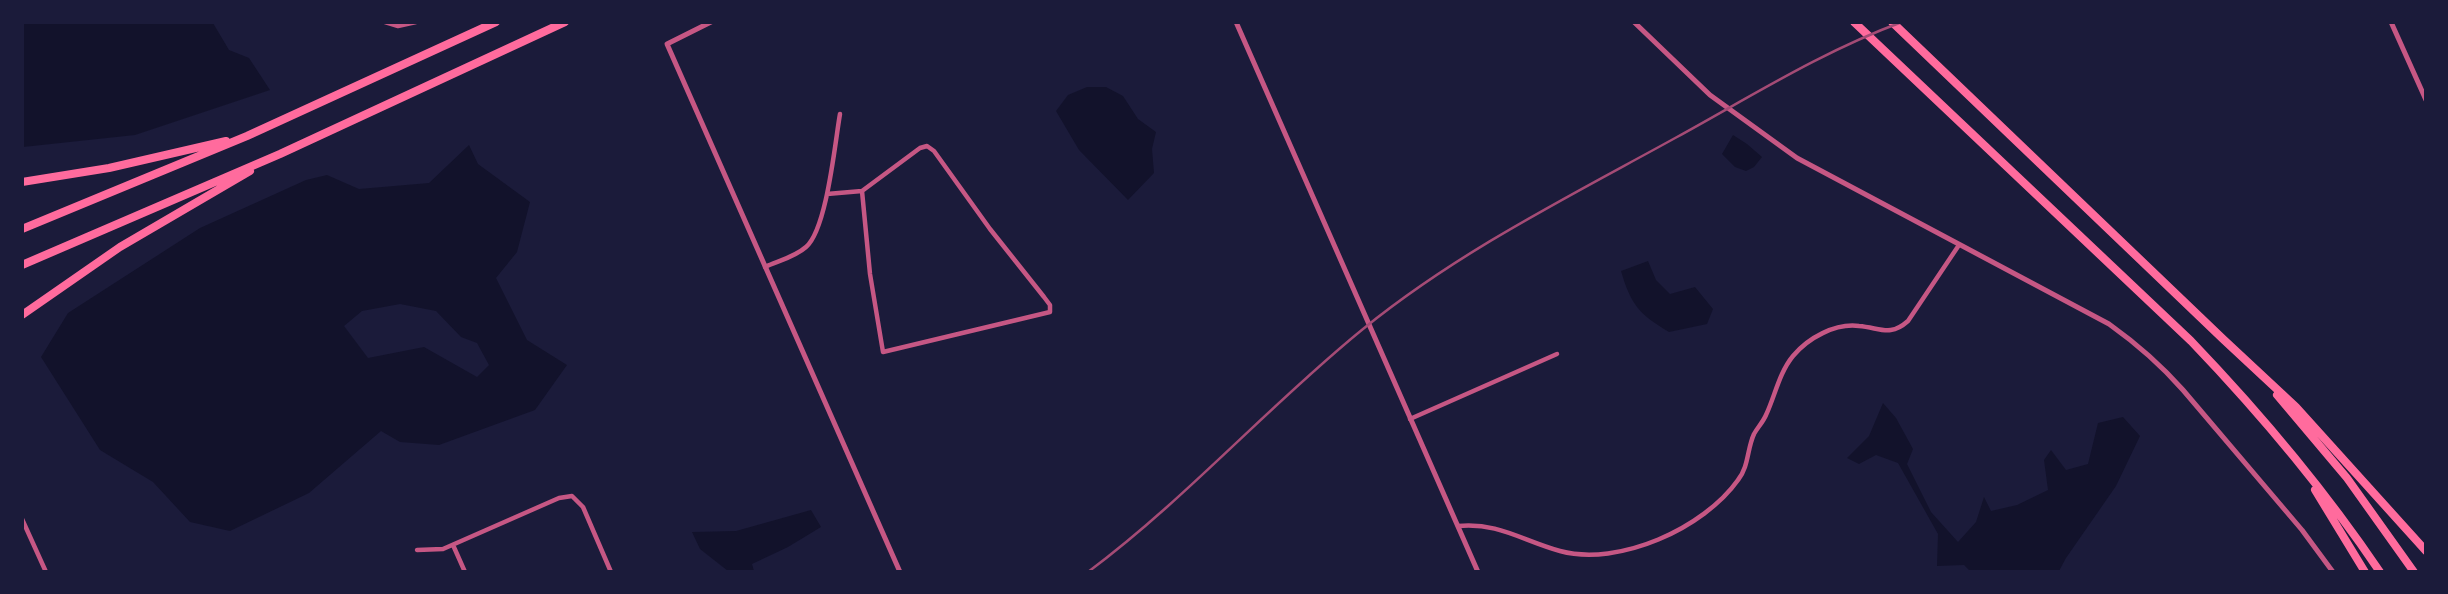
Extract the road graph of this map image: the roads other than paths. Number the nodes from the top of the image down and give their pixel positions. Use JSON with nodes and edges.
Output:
{"nodes":[{"id":1,"x":384,"y":22,"type":"edge"},
{"id":2,"x":416,"y":22,"type":"edge"},
{"id":3,"x":496,"y":22,"type":"edge"},
{"id":4,"x":566,"y":22,"type":"edge"},
{"id":5,"x":711,"y":22,"type":"edge"},
{"id":6,"x":1236,"y":22,"type":"edge"},
{"id":7,"x":1634,"y":22,"type":"edge"},
{"id":8,"x":1854,"y":22,"type":"edge"},
{"id":9,"x":1892,"y":22,"type":"edge"},
{"id":10,"x":2391,"y":22,"type":"edge"},
{"id":11,"x":2426,"y":100,"type":"edge"},
{"id":12,"x":840,"y":114,"type":"dead end"},
{"id":13,"x":247,"y":136,"type":"junction"},
{"id":14,"x":280,"y":154,"type":"junction"},
{"id":15,"x":22,"y":182,"type":"edge"},
{"id":16,"x":862,"y":192,"type":"junction"},
{"id":17,"x":827,"y":194,"type":"junction"},
{"id":18,"x":22,"y":229,"type":"edge"},
{"id":19,"x":1959,"y":244,"type":"junction"},
{"id":20,"x":22,"y":264,"type":"edge"},
{"id":21,"x":765,"y":267,"type":"junction"},
{"id":22,"x":22,"y":315,"type":"edge"},
{"id":23,"x":2223,"y":340,"type":"junction"},
{"id":24,"x":1557,"y":354,"type":"dead end"},
{"id":25,"x":1410,"y":419,"type":"junction"},
{"id":26,"x":2296,"y":459,"type":"junction"},
{"id":27,"x":22,"y":519,"type":"edge"},
{"id":28,"x":1458,"y":526,"type":"junction"},
{"id":29,"x":453,"y":545,"type":"junction"},
{"id":30,"x":417,"y":550,"type":"dead end"},
{"id":31,"x":2426,"y":551,"type":"edge"},
{"id":32,"x":46,"y":572,"type":"edge"},
{"id":33,"x":465,"y":572,"type":"edge"},
{"id":34,"x":611,"y":572,"type":"edge"},
{"id":35,"x":900,"y":572,"type":"edge"},
{"id":36,"x":1478,"y":572,"type":"edge"},
{"id":37,"x":2333,"y":572,"type":"edge"},
{"id":38,"x":2365,"y":572,"type":"edge"},
{"id":39,"x":2380,"y":572,"type":"edge"},
{"id":40,"x":2414,"y":572,"type":"edge"}],
"edges":[{"from":1,"to":2,"type":"street"},
{"from":3,"to":13,"type":"highway"},
{"from":4,"to":14,"type":"highway"},
{"from":5,"to":21,"type":"street"},
{"from":6,"to":25,"type":"street"},
{"from":7,"to":19,"type":"street"},
{"from":8,"to":26,"type":"highway"},
{"from":9,"to":23,"type":"highway"},
{"from":10,"to":11,"type":"street"},
{"from":12,"to":17,"type":"street"},
{"from":13,"to":15,"type":"highway"},
{"from":13,"to":18,"type":"highway"},
{"from":14,"to":20,"type":"highway"},
{"from":14,"to":22,"type":"highway"},
{"from":16,"to":16,"type":"street"},
{"from":16,"to":17,"type":"street"},
{"from":17,"to":21,"type":"street"},
{"from":19,"to":28,"type":"street"},
{"from":19,"to":37,"type":"street"},
{"from":21,"to":35,"type":"street"},
{"from":23,"to":31,"type":"highway"},
{"from":23,"to":40,"type":"highway"},
{"from":24,"to":25,"type":"street"},
{"from":25,"to":28,"type":"street"},
{"from":26,"to":38,"type":"highway"},
{"from":26,"to":39,"type":"highway"},
{"from":27,"to":32,"type":"street"},
{"from":28,"to":36,"type":"street"},
{"from":29,"to":30,"type":"street"},
{"from":29,"to":33,"type":"street"},
{"from":29,"to":34,"type":"street"}]}
